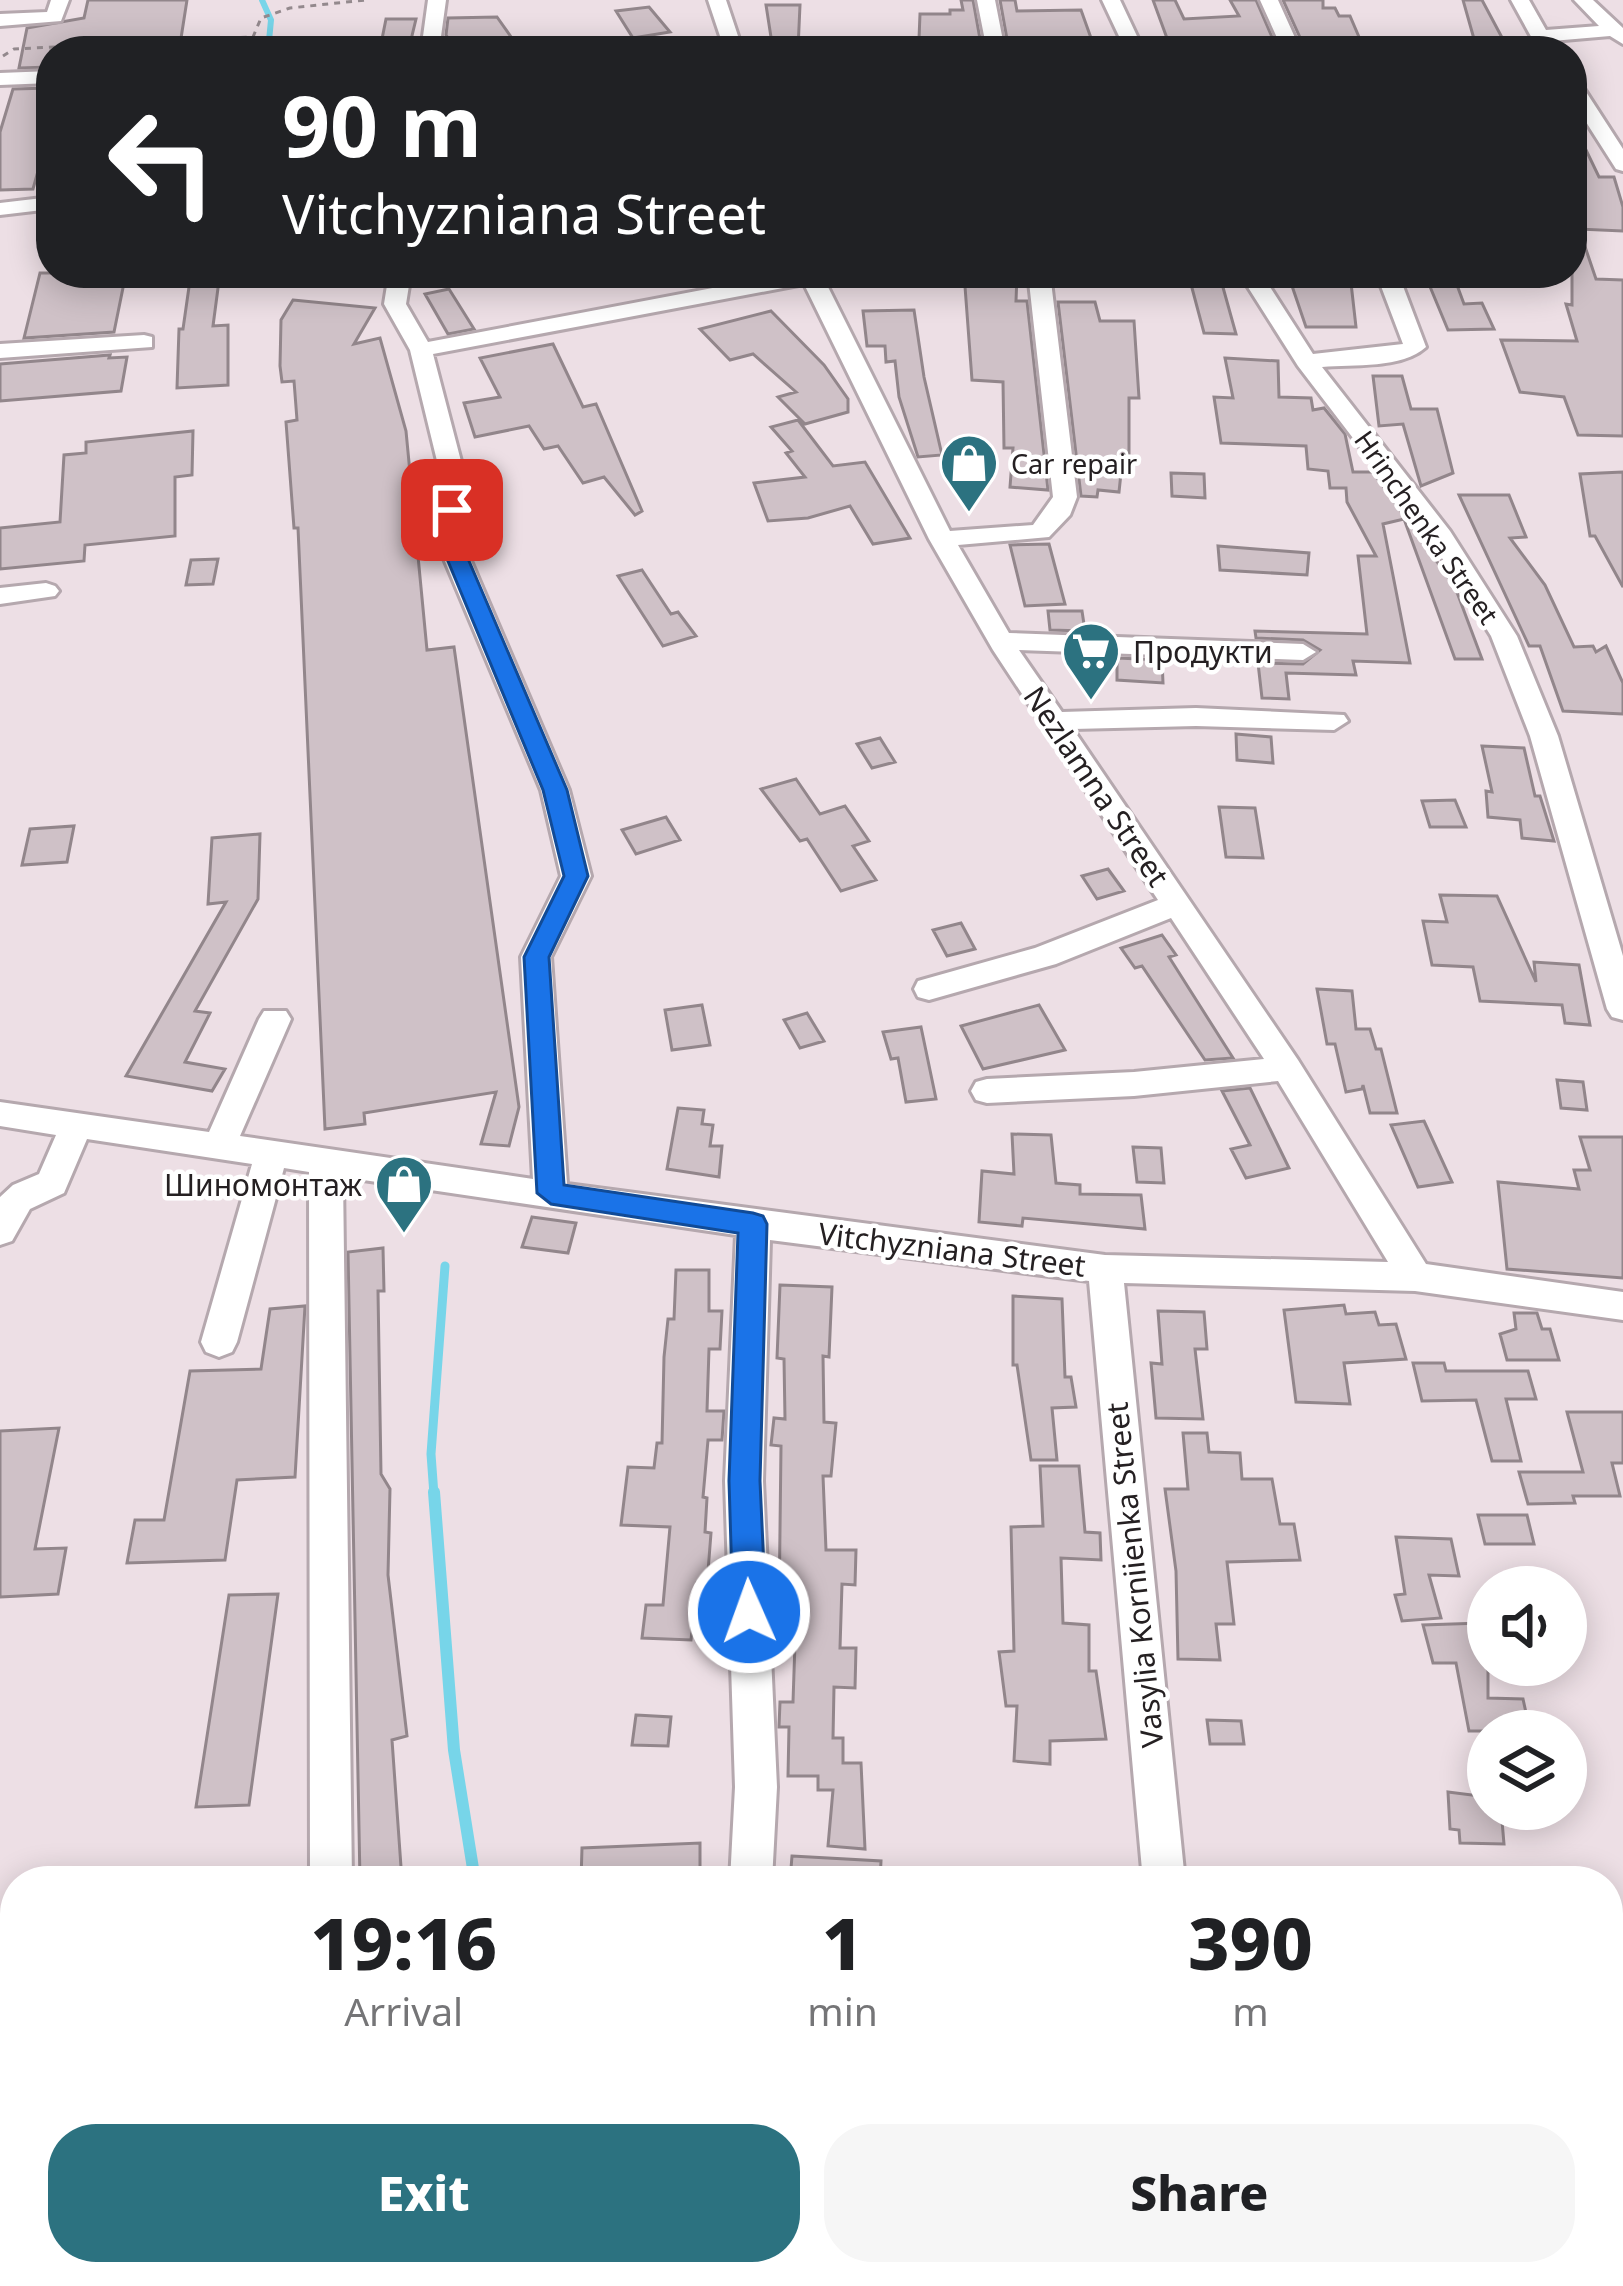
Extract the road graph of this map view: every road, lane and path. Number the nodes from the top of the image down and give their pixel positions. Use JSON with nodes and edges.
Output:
{"nodes":[{"id":1,"x":60,"y":0,"type":"edge"},
{"id":2,"x":366,"y":0,"type":"edge"},
{"id":3,"x":437,"y":0,"type":"edge"},
{"id":4,"x":717,"y":0,"type":"edge"},
{"id":5,"x":986,"y":0,"type":"edge"},
{"id":6,"x":1111,"y":0,"type":"edge"},
{"id":7,"x":1269,"y":0,"type":"edge"},
{"id":8,"x":1520,"y":0,"type":"edge"},
{"id":9,"x":1583,"y":0,"type":"edge"},
{"id":10,"x":0,"y":20,"type":"edge"},
{"id":11,"x":1619,"y":34,"type":"edge"},
{"id":12,"x":253,"y":36,"type":"edge"},
{"id":13,"x":432,"y":36,"type":"edge"},
{"id":14,"x":729,"y":36,"type":"edge"},
{"id":15,"x":993,"y":36,"type":"edge"},
{"id":16,"x":1128,"y":36,"type":"edge"},
{"id":17,"x":1285,"y":36,"type":"edge"},
{"id":18,"x":1540,"y":36,"type":"edge"},
{"id":19,"x":1587,"y":38,"type":"edge"},
{"id":20,"x":36,"y":48,"type":"edge"},
{"id":21,"x":0,"y":58,"type":"edge"},
{"id":22,"x":36,"y":78,"type":"edge"},
{"id":23,"x":0,"y":80,"type":"edge"},
{"id":24,"x":1587,"y":102,"type":"edge"},
{"id":25,"x":1615,"y":135,"type":"edge"},
{"id":26,"x":1623,"y":165,"type":"edge"},
{"id":27,"x":36,"y":205,"type":"edge"},
{"id":28,"x":0,"y":209,"type":"edge"},
{"id":29,"x":398,"y":288,"type":"edge"},
{"id":30,"x":744,"y":288,"type":"edge"},
{"id":31,"x":817,"y":288,"type":"edge"},
{"id":32,"x":1042,"y":288,"type":"edge"},
{"id":33,"x":1260,"y":288,"type":"edge"},
{"id":34,"x":1393,"y":288,"type":"edge"},
{"id":35,"x":144,"y":342,"type":"dead end"},
{"id":36,"x":422,"y":350,"type":"junction"},
{"id":37,"x":0,"y":351,"type":"edge"},
{"id":38,"x":1306,"y":361,"type":"junction"},
{"id":39,"x":942,"y":539,"type":"junction"},
{"id":40,"x":46,"y":591,"type":"dead end"},
{"id":41,"x":0,"y":596,"type":"edge"},
{"id":42,"x":1001,"y":641,"type":"junction"},
{"id":43,"x":1303,"y":652,"type":"dead end"},
{"id":44,"x":1054,"y":721,"type":"junction"},
{"id":45,"x":1334,"y":722,"type":"dead end"},
{"id":46,"x":1177,"y":904,"type":"junction"},
{"id":47,"x":929,"y":988,"type":"dead end"},
{"id":48,"x":1623,"y":1010,"type":"edge"},
{"id":49,"x":275,"y":1019,"type":"dead end"},
{"id":50,"x":1287,"y":1067,"type":"junction"},
{"id":51,"x":987,"y":1091,"type":"dead end"},
{"id":52,"x":0,"y":1114,"type":"edge"},
{"id":53,"x":77,"y":1125,"type":"junction"},
{"id":54,"x":219,"y":1146,"type":"junction"},
{"id":55,"x":272,"y":1153,"type":"junction"},
{"id":56,"x":326,"y":1161,"type":"junction"},
{"id":57,"x":551,"y":1193,"type":"junction"},
{"id":58,"x":753,"y":1224,"type":"junction"},
{"id":59,"x":0,"y":1232,"type":"edge"},
{"id":60,"x":1105,"y":1269,"type":"junction"},
{"id":61,"x":1415,"y":1276,"type":"junction"},
{"id":62,"x":1623,"y":1306,"type":"edge"},
{"id":63,"x":219,"y":1342,"type":"dead end"},
{"id":64,"x":331,"y":1866,"type":"edge"},
{"id":65,"x":752,"y":1866,"type":"edge"},
{"id":66,"x":1163,"y":1866,"type":"edge"}],
"edges":[{"from":1,"to":10,"type":"street"},
{"from":2,"to":12,"type":"path"},
{"from":3,"to":13,"type":"street"},
{"from":4,"to":14,"type":"street"},
{"from":5,"to":15,"type":"street"},
{"from":6,"to":16,"type":"street"},
{"from":7,"to":17,"type":"street"},
{"from":8,"to":18,"type":"street"},
{"from":9,"to":11,"type":"street"},
{"from":11,"to":19,"type":"street"},
{"from":20,"to":21,"type":"path"},
{"from":22,"to":23,"type":"street"},
{"from":24,"to":25,"type":"street"},
{"from":25,"to":26,"type":"street"},
{"from":27,"to":28,"type":"street"},
{"from":29,"to":36,"type":"street"},
{"from":30,"to":36,"type":"street","name":"Nezlamna Street"},
{"from":31,"to":39,"type":"street","name":"Nezlamna Street"},
{"from":32,"to":39,"type":"street"},
{"from":33,"to":38,"type":"street","name":"Hrinchenka Street"},
{"from":34,"to":38,"type":"street"},
{"from":35,"to":37,"type":"street"},
{"from":36,"to":57,"type":"street"},
{"from":38,"to":48,"type":"street","name":"Hrinchenka Street"},
{"from":39,"to":42,"type":"street","name":"Nezlamna Street"},
{"from":40,"to":41,"type":"street"},
{"from":42,"to":43,"type":"street"},
{"from":42,"to":44,"type":"street","name":"Nezlamna Street"},
{"from":44,"to":45,"type":"street"},
{"from":44,"to":46,"type":"street","name":"Nezlamna Street"},
{"from":46,"to":47,"type":"street"},
{"from":46,"to":50,"type":"street","name":"Nezlamna Street"},
{"from":49,"to":54,"type":"street"},
{"from":50,"to":51,"type":"street"},
{"from":50,"to":61,"type":"street","name":"Nezlamna Street"},
{"from":52,"to":53,"type":"street","name":"Vitchyzniana Street"},
{"from":53,"to":54,"type":"street","name":"Vitchyzniana Street"},
{"from":53,"to":59,"type":"street"},
{"from":54,"to":55,"type":"street","name":"Vitchyzniana Street"},
{"from":55,"to":56,"type":"street","name":"Vitchyzniana Street"},
{"from":55,"to":63,"type":"street"},
{"from":56,"to":57,"type":"street","name":"Vitchyzniana Street"},
{"from":56,"to":64,"type":"street"},
{"from":57,"to":58,"type":"street","name":"Vitchyzniana Street"},
{"from":58,"to":60,"type":"street","name":"Vitchyzniana Street"},
{"from":58,"to":65,"type":"street"},
{"from":60,"to":61,"type":"street","name":"Vitchyzniana Street"},
{"from":60,"to":66,"type":"street","name":"Vasylia Korniienka Street"},
{"from":61,"to":62,"type":"street","name":"Vitchyzniana Street"}]}
